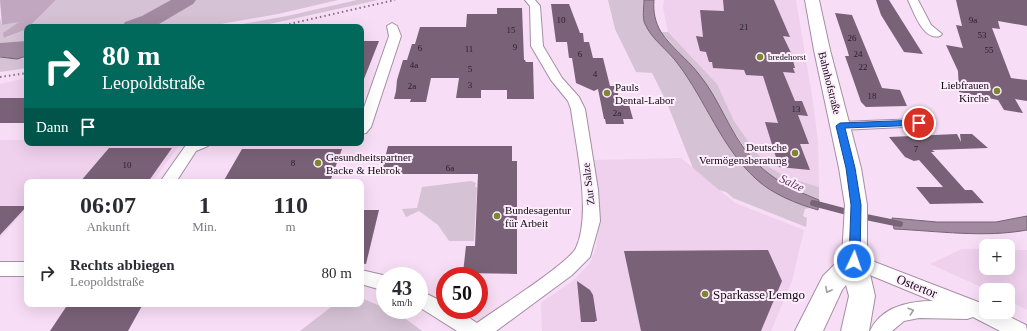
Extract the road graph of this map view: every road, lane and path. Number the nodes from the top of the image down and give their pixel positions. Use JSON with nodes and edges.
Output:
{"nodes":[{"id":1,"x":530,"y":0,"type":"edge"},
{"id":2,"x":812,"y":0,"type":"edge"},
{"id":3,"x":913,"y":0,"type":"edge"},
{"id":4,"x":392,"y":26,"type":"dead end"},
{"id":5,"x":936,"y":34,"type":"dead end"},
{"id":6,"x":919,"y":123,"type":"dead end"},
{"id":7,"x":840,"y":126,"type":"junction"},
{"id":8,"x":364,"y":127,"type":"edge"},
{"id":9,"x":196,"y":146,"type":"edge"},
{"id":10,"x":170,"y":179,"type":"edge"},
{"id":11,"x":854,"y":261,"type":"junction"},
{"id":12,"x":0,"y":269,"type":"edge"},
{"id":13,"x":24,"y":269,"type":"edge"},
{"id":14,"x":364,"y":278,"type":"edge"},
{"id":15,"x":376,"y":281,"type":"edge"},
{"id":16,"x":428,"y":302,"type":"edge"},
{"id":17,"x":979,"y":311,"type":"edge"},
{"id":18,"x":979,"y":311,"type":"edge"},
{"id":19,"x":996,"y":319,"type":"edge"},
{"id":20,"x":473,"y":331,"type":"edge"},
{"id":21,"x":481,"y":331,"type":"edge"},
{"id":22,"x":809,"y":331,"type":"edge"},
{"id":23,"x":855,"y":331,"type":"edge"},
{"id":24,"x":880,"y":331,"type":"edge"},
{"id":25,"x":1019,"y":331,"type":"edge"}],
"edges":[{"from":1,"to":21,"type":"street","name":"Zur Salze"},
{"from":2,"to":7,"type":"main road","name":"Bahnhofstraße"},
{"from":3,"to":5,"type":"street"},
{"from":4,"to":8,"type":"street"},
{"from":6,"to":7,"type":"street"},
{"from":7,"to":11,"type":"main road","name":"Bahnhofstraße"},
{"from":9,"to":10,"type":"street"},
{"from":11,"to":17,"type":"street","name":"Ostertor"},
{"from":11,"to":22,"type":"main road","one_way":true},
{"from":11,"to":23,"type":"main road","name":"Bahnhofstraße"},
{"from":12,"to":13,"type":"street"},
{"from":14,"to":15,"type":"street"},
{"from":16,"to":20,"type":"street"},
{"from":24,"to":18,"type":"street","name":"Ostertor","one_way":true},
{"from":19,"to":25,"type":"street","name":"Ostertor"}]}
